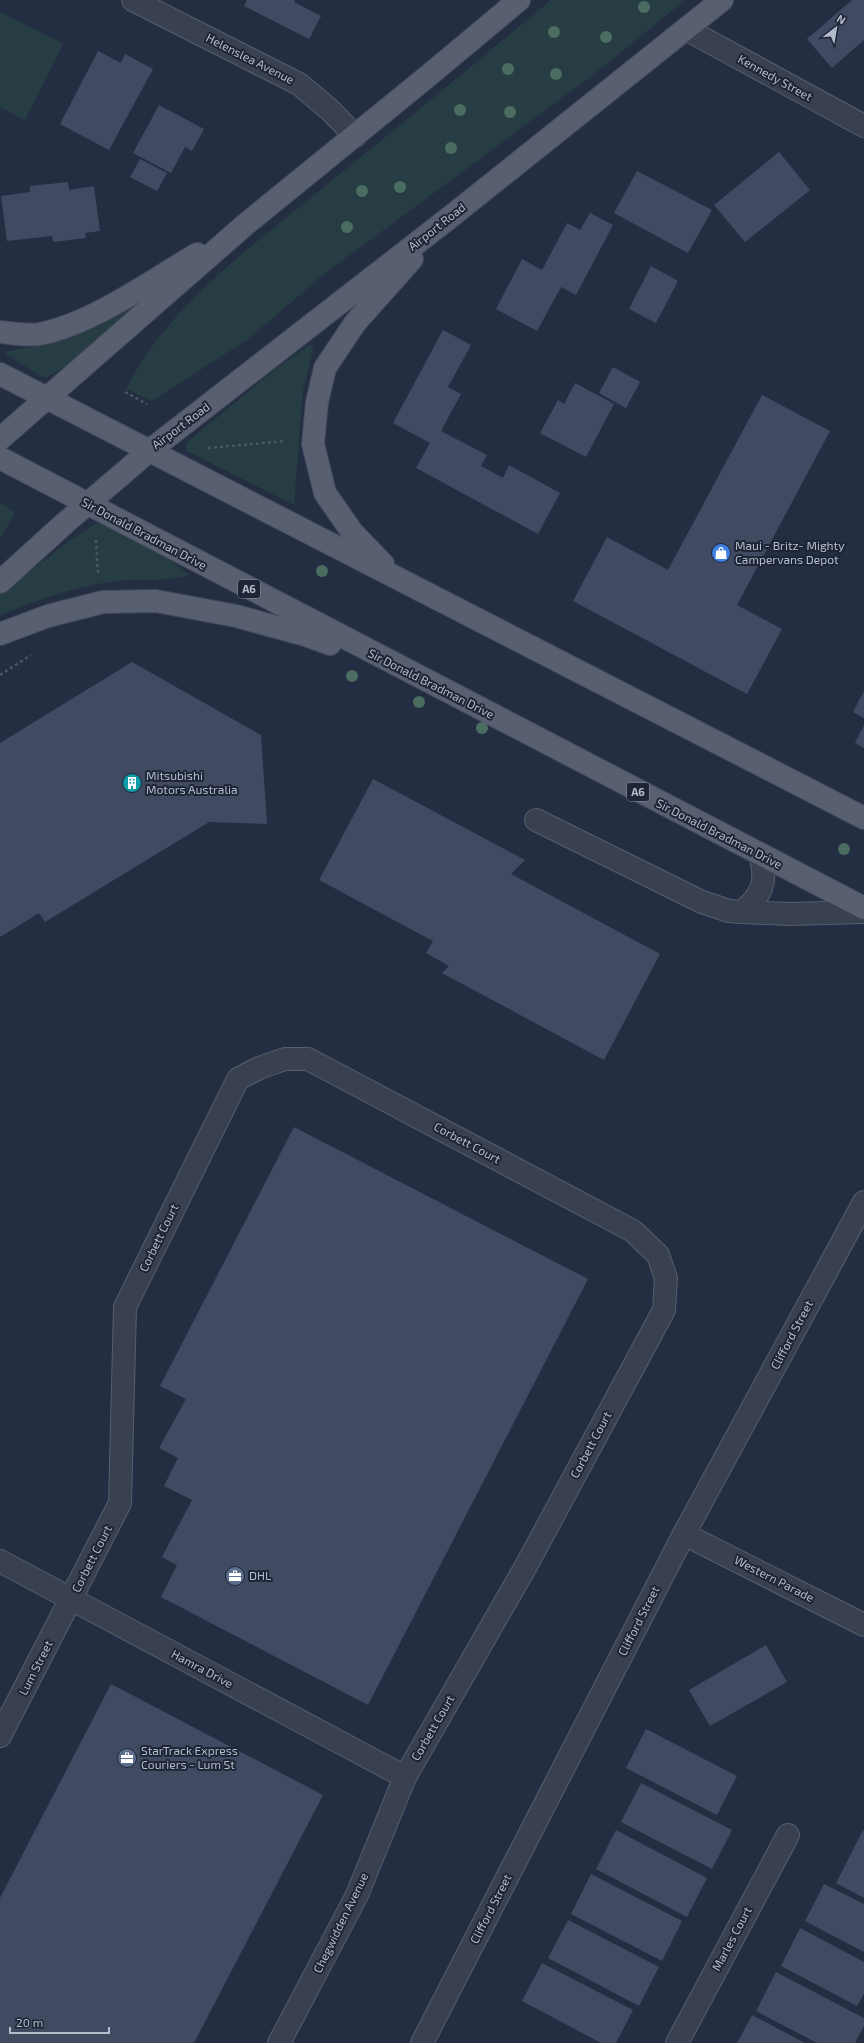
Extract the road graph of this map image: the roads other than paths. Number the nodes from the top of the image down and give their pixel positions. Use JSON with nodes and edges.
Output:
{"nodes":[{"id":1,"x":133,"y":0,"type":"edge"},
{"id":2,"x":519,"y":0,"type":"edge"},
{"id":3,"x":722,"y":0,"type":"edge"},
{"id":4,"x":686,"y":29,"type":"junction"},
{"id":5,"x":864,"y":126,"type":"edge"},
{"id":6,"x":355,"y":136,"type":"junction"},
{"id":7,"x":449,"y":218,"type":"junction"},
{"id":8,"x":246,"y":224,"type":"junction"},
{"id":9,"x":0,"y":332,"type":"edge"},
{"id":10,"x":0,"y":374,"type":"edge"},
{"id":11,"x":48,"y":398,"type":"junction"},
{"id":12,"x":0,"y":439,"type":"edge"},
{"id":13,"x":149,"y":451,"type":"junction"},
{"id":14,"x":0,"y":458,"type":"edge"},
{"id":15,"x":86,"y":504,"type":"junction"},
{"id":16,"x":396,"y":577,"type":"junction"},
{"id":17,"x":0,"y":582,"type":"edge"},
{"id":18,"x":0,"y":634,"type":"edge"},
{"id":19,"x":412,"y":674,"type":"junction"},
{"id":20,"x":864,"y":818,"type":"edge"},
{"id":21,"x":536,"y":820,"type":"dead end"},
{"id":22,"x":760,"y":855,"type":"junction"},
{"id":23,"x":864,"y":908,"type":"edge"},
{"id":24,"x":741,"y":912,"type":"junction"},
{"id":25,"x":864,"y":912,"type":"edge"},
{"id":26,"x":864,"y":1202,"type":"edge"},
{"id":27,"x":684,"y":1534,"type":"junction"},
{"id":28,"x":0,"y":1561,"type":"edge"},
{"id":29,"x":71,"y":1599,"type":"junction"},
{"id":30,"x":864,"y":1625,"type":"edge"},
{"id":31,"x":0,"y":1736,"type":"edge"},
{"id":32,"x":404,"y":1777,"type":"junction"},
{"id":33,"x":788,"y":1836,"type":"dead end"},
{"id":34,"x":279,"y":2043,"type":"edge"},
{"id":35,"x":422,"y":2043,"type":"edge"},
{"id":36,"x":677,"y":2043,"type":"edge"}],
"edges":[{"from":1,"to":6,"type":"street","name":"Helenslea Avenue"},
{"from":2,"to":6,"type":"main road"},
{"from":3,"to":4,"type":"main road","name":"Airport Road"},
{"from":4,"to":5,"type":"street","name":"Kennedy Street"},
{"from":4,"to":7,"type":"main road","name":"Airport Road"},
{"from":6,"to":8,"type":"main road"},
{"from":7,"to":13,"type":"main road","name":"Airport Road"},
{"from":7,"to":16,"type":"main road"},
{"from":8,"to":9,"type":"main road"},
{"from":8,"to":11,"type":"main road"},
{"from":10,"to":11,"type":"main road"},
{"from":11,"to":12,"type":"main road"},
{"from":11,"to":13,"type":"main road"},
{"from":13,"to":15,"type":"main road","name":"Airport Road"},
{"from":13,"to":16,"type":"main road"},
{"from":14,"to":15,"type":"main road","name":"Sir Donald Bradman Drive","number":"A6"},
{"from":15,"to":17,"type":"main road","name":"Airport Road"},
{"from":15,"to":19,"type":"main road","name":"Sir Donald Bradman Drive","number":"A6"},
{"from":16,"to":20,"type":"main road"},
{"from":18,"to":19,"type":"main road"},
{"from":19,"to":22,"type":"main road","name":"Sir Donald Bradman Drive","number":"A6"},
{"from":21,"to":24,"type":"street"},
{"from":22,"to":23,"type":"main road","name":"Sir Donald Bradman Drive","number":"A6"},
{"from":22,"to":24,"type":"street"},
{"from":24,"to":25,"type":"street"},
{"from":26,"to":27,"type":"street","name":"Clifford Street"},
{"from":27,"to":30,"type":"street","name":"Western Parade"},
{"from":27,"to":35,"type":"street","name":"Clifford Street"},
{"from":28,"to":29,"type":"street","name":"Hamra Drive"},
{"from":29,"to":31,"type":"street","name":"Lum Street"},
{"from":29,"to":32,"type":"street","name":"Hamra Drive"},
{"from":29,"to":32,"type":"street","name":"Corbett Court"},
{"from":32,"to":34,"type":"street","name":"Chegwidden Avenue"},
{"from":33,"to":36,"type":"street","name":"Marles Court"}]}
